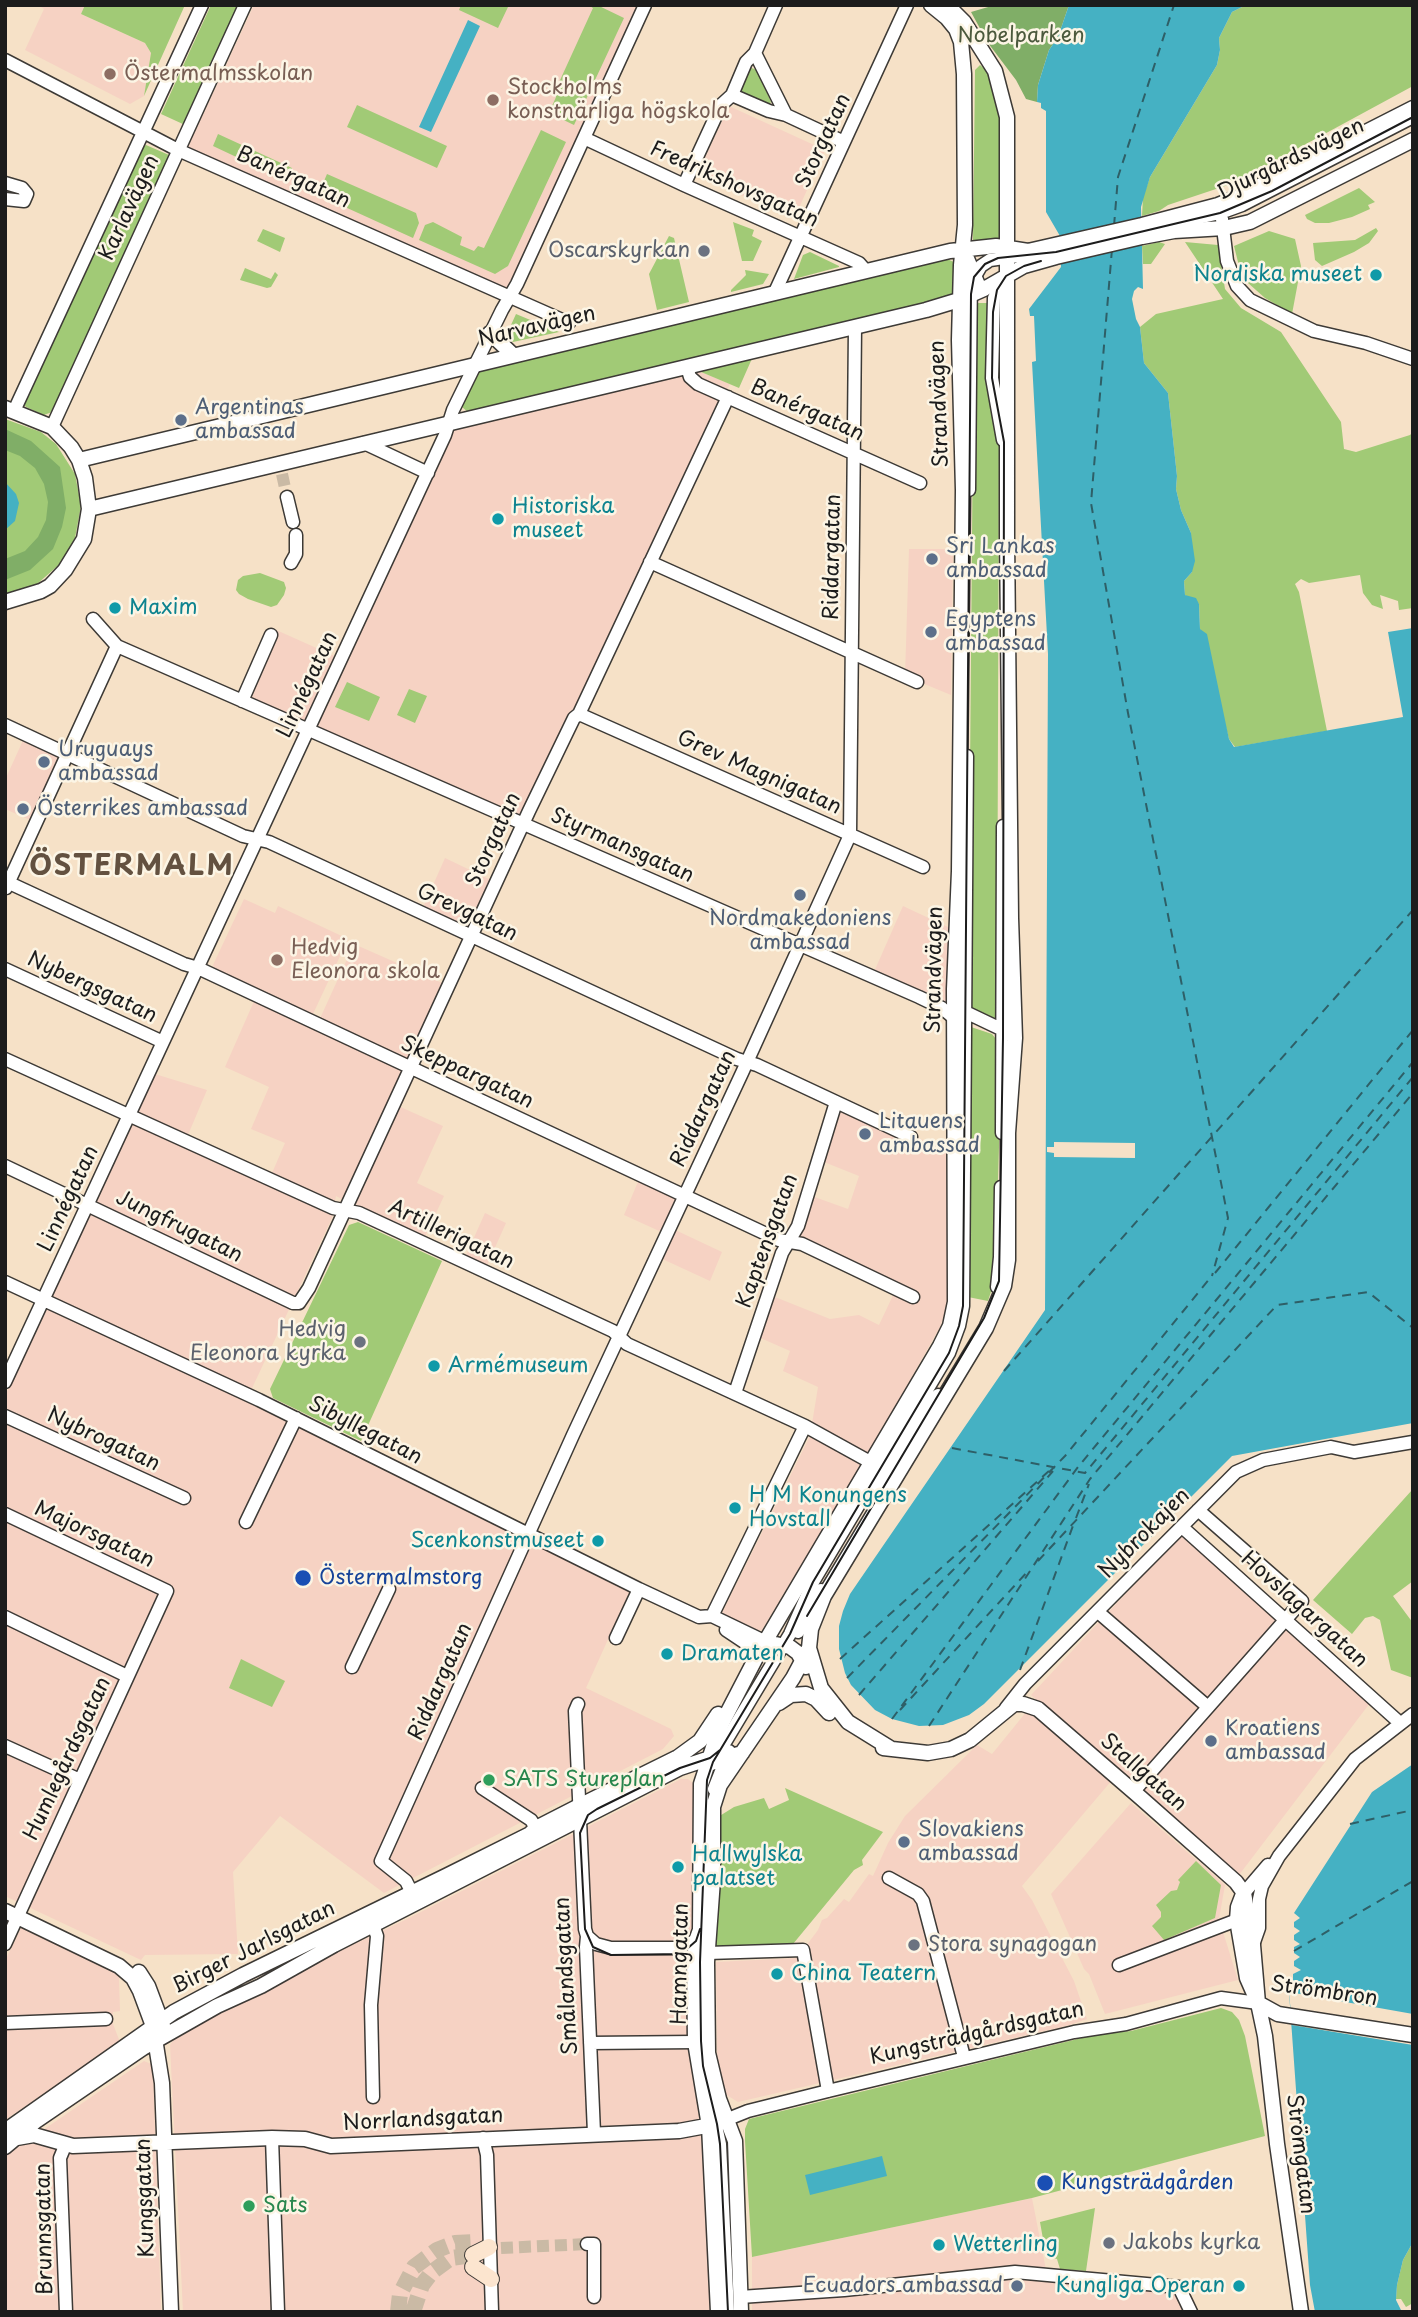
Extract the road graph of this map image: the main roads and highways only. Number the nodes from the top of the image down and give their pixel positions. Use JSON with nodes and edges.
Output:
{"nodes":[{"id":1,"x":495,"y":2248,"type":"tunnel mouth"},
{"id":2,"x":491,"y":2279,"type":"road end"}],
"edges":[{"from":1,"to":2,"type":"main road"}]}
